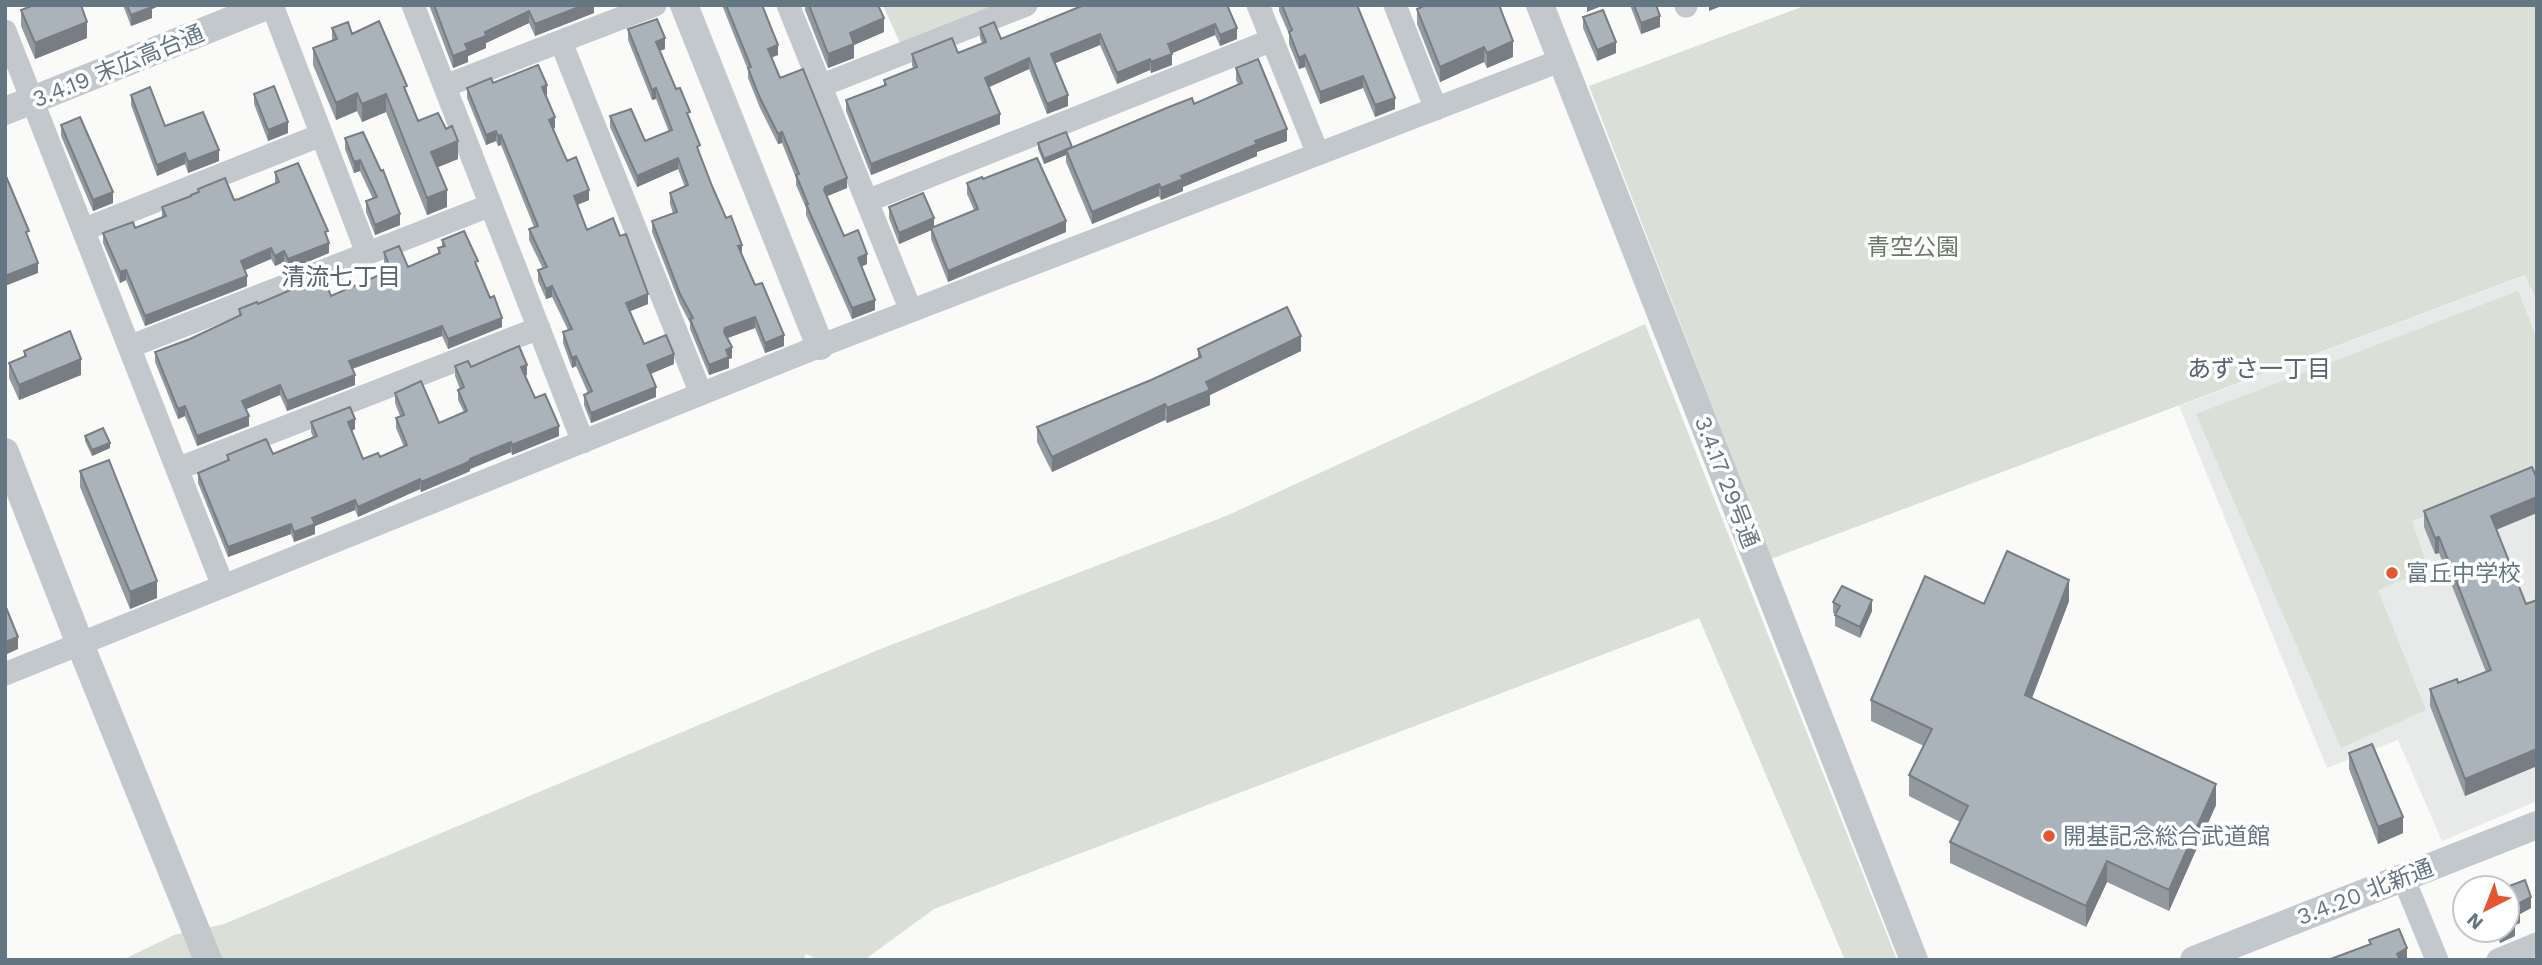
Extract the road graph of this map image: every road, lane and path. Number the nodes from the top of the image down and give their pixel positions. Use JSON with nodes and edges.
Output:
{"nodes":[{"id":1,"x":270,"y":5,"type":"edge"},
{"id":2,"x":413,"y":5,"type":"edge"},
{"id":3,"x":655,"y":5,"type":"edge"},
{"id":4,"x":684,"y":5,"type":"edge"},
{"id":5,"x":788,"y":5,"type":"edge"},
{"id":6,"x":1026,"y":5,"type":"edge"},
{"id":7,"x":1258,"y":5,"type":"edge"},
{"id":8,"x":1395,"y":5,"type":"edge"},
{"id":9,"x":1540,"y":5,"type":"edge"},
{"id":10,"x":5,"y":31,"type":"edge"},
{"id":11,"x":1272,"y":40,"type":"junction"},
{"id":12,"x":561,"y":42,"type":"junction"},
{"id":13,"x":1562,"y":60,"type":"junction"},
{"id":14,"x":445,"y":86,"type":"junction"},
{"id":15,"x":820,"y":86,"type":"junction"},
{"id":16,"x":32,"y":100,"type":"junction"},
{"id":17,"x":1436,"y":108,"type":"junction"},
{"id":18,"x":5,"y":111,"type":"edge"},
{"id":19,"x":321,"y":135,"type":"junction"},
{"id":20,"x":1318,"y":154,"type":"junction"},
{"id":21,"x":867,"y":201,"type":"junction"},
{"id":22,"x":491,"y":205,"type":"junction"},
{"id":23,"x":83,"y":230,"type":"junction"},
{"id":24,"x":367,"y":253,"type":"junction"},
{"id":25,"x":911,"y":311,"type":"junction"},
{"id":26,"x":539,"y":328,"type":"junction"},
{"id":27,"x":820,"y":346,"type":"junction"},
{"id":28,"x":129,"y":347,"type":"junction"},
{"id":29,"x":701,"y":394,"type":"junction"},
{"id":30,"x":583,"y":442,"type":"junction"},
{"id":31,"x":5,"y":452,"type":"edge"},
{"id":32,"x":177,"y":469,"type":"junction"},
{"id":33,"x":223,"y":586,"type":"junction"},
{"id":34,"x":80,"y":644,"type":"junction"},
{"id":35,"x":5,"y":674,"type":"edge"},
{"id":36,"x":2537,"y":825,"type":"edge"},
{"id":37,"x":2403,"y":877,"type":"junction"},
{"id":38,"x":2537,"y":944,"type":"edge"},
{"id":39,"x":208,"y":960,"type":"edge"},
{"id":40,"x":1914,"y":960,"type":"edge"},
{"id":41,"x":2194,"y":960,"type":"edge"},
{"id":42,"x":2437,"y":960,"type":"edge"},
{"id":43,"x":2498,"y":960,"type":"edge"}],
"edges":[{"from":1,"to":16,"type":"street","name":"3.4.19 末広高台通"},
{"from":1,"to":19,"type":"street"},
{"from":2,"to":14,"type":"street"},
{"from":3,"to":12,"type":"street"},
{"from":4,"to":27,"type":"street"},
{"from":5,"to":15,"type":"street"},
{"from":6,"to":15,"type":"street"},
{"from":7,"to":11,"type":"street"},
{"from":8,"to":17,"type":"street"},
{"from":9,"to":13,"type":"street","name":"3.4.17 29号通"},
{"from":10,"to":16,"type":"street"},
{"from":11,"to":20,"type":"street"},
{"from":11,"to":21,"type":"street"},
{"from":12,"to":14,"type":"street"},
{"from":12,"to":29,"type":"street"},
{"from":13,"to":17,"type":"street"},
{"from":13,"to":40,"type":"street","name":"3.4.17 29号通"},
{"from":14,"to":22,"type":"street"},
{"from":15,"to":21,"type":"street"},
{"from":16,"to":18,"type":"street","name":"3.4.19 末広高台通"},
{"from":16,"to":23,"type":"street"},
{"from":17,"to":20,"type":"street"},
{"from":19,"to":23,"type":"street"},
{"from":19,"to":24,"type":"street"},
{"from":20,"to":25,"type":"street"},
{"from":21,"to":25,"type":"street"},
{"from":22,"to":24,"type":"street"},
{"from":22,"to":26,"type":"street"},
{"from":23,"to":28,"type":"street"},
{"from":24,"to":28,"type":"street"},
{"from":25,"to":27,"type":"street"},
{"from":26,"to":30,"type":"street"},
{"from":26,"to":32,"type":"street"},
{"from":27,"to":29,"type":"street"},
{"from":28,"to":32,"type":"street"},
{"from":29,"to":30,"type":"street"},
{"from":30,"to":33,"type":"street"},
{"from":31,"to":34,"type":"street"},
{"from":32,"to":33,"type":"street"},
{"from":33,"to":34,"type":"street"},
{"from":34,"to":35,"type":"street"},
{"from":34,"to":39,"type":"street"},
{"from":36,"to":37,"type":"street","name":"3.4.20 北新通"},
{"from":37,"to":41,"type":"street","name":"3.4.20 北新通"},
{"from":37,"to":42,"type":"street"},
{"from":38,"to":43,"type":"street"}]}
